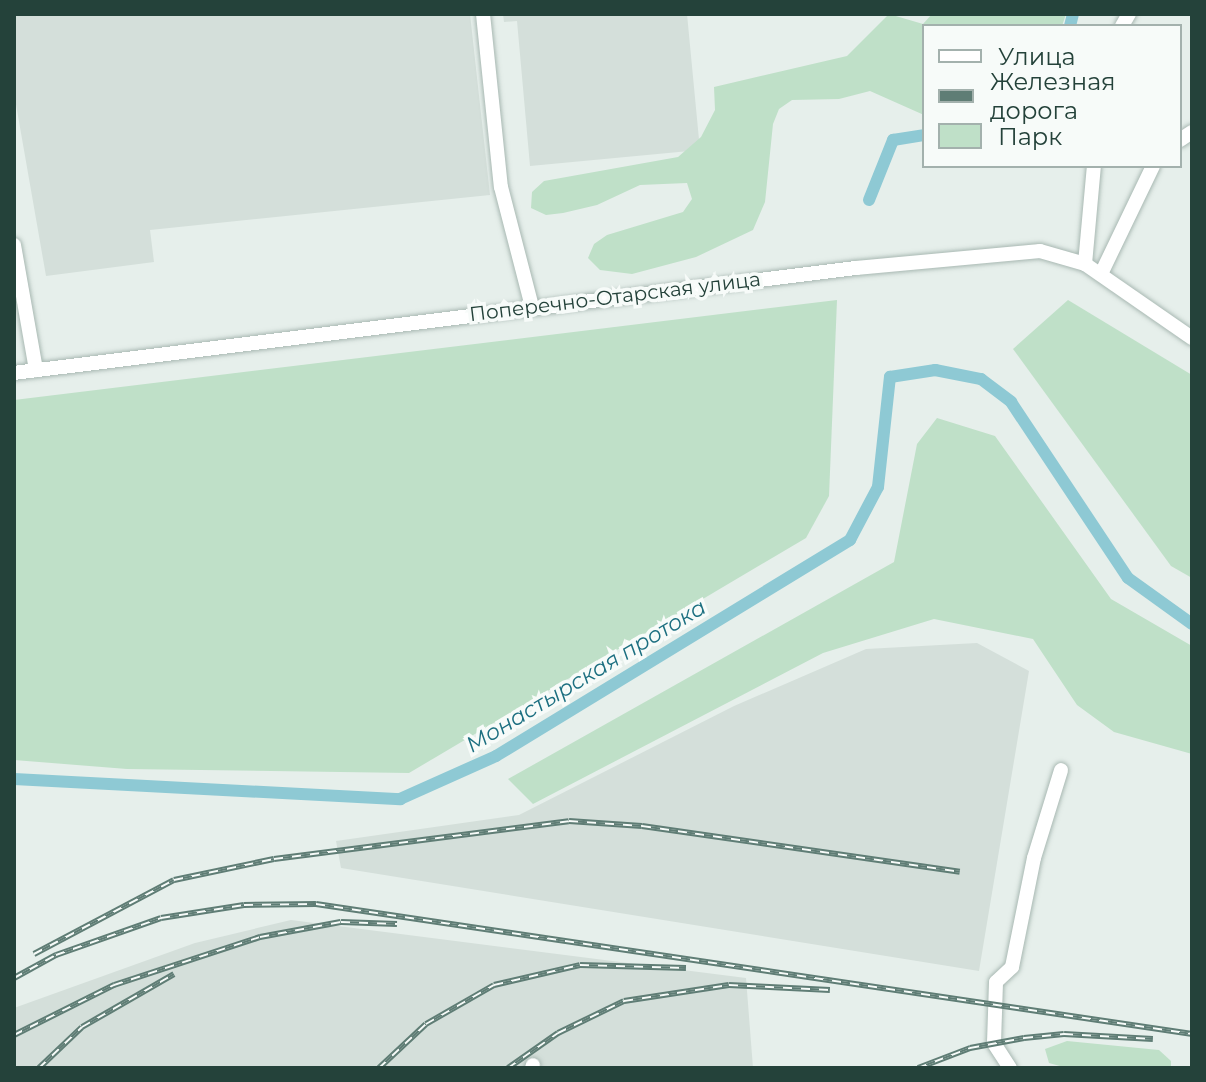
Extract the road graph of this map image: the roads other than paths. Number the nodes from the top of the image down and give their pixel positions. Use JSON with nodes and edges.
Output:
{"nodes":[{"id":1,"x":483,"y":14,"type":"edge"},
{"id":2,"x":1094,"y":168,"type":"edge"},
{"id":3,"x":1152,"y":168,"type":"edge"},
{"id":4,"x":14,"y":245,"type":"edge"},
{"id":5,"x":1085,"y":264,"type":"junction"},
{"id":6,"x":1101,"y":274,"type":"junction"},
{"id":7,"x":532,"y":307,"type":"junction"},
{"id":8,"x":1192,"y":338,"type":"edge"},
{"id":9,"x":36,"y":370,"type":"junction"},
{"id":10,"x":14,"y":373,"type":"edge"},
{"id":11,"x":1061,"y":770,"type":"dead end"},
{"id":12,"x":1010,"y":1068,"type":"edge"}],
"edges":[{"from":1,"to":7,"type":"street"},
{"from":2,"to":5,"type":"street"},
{"from":3,"to":6,"type":"street"},
{"from":4,"to":9,"type":"street"},
{"from":5,"to":6,"type":"street","name":"Поперечно-Отарская улица"},
{"from":5,"to":7,"type":"street","name":"Поперечно-Отарская улица"},
{"from":6,"to":8,"type":"street","name":"Поперечно-Отарская улица"},
{"from":7,"to":9,"type":"street","name":"Поперечно-Отарская улица"},
{"from":9,"to":10,"type":"street","name":"Поперечно-Отарская улица"},
{"from":11,"to":12,"type":"street"}]}
